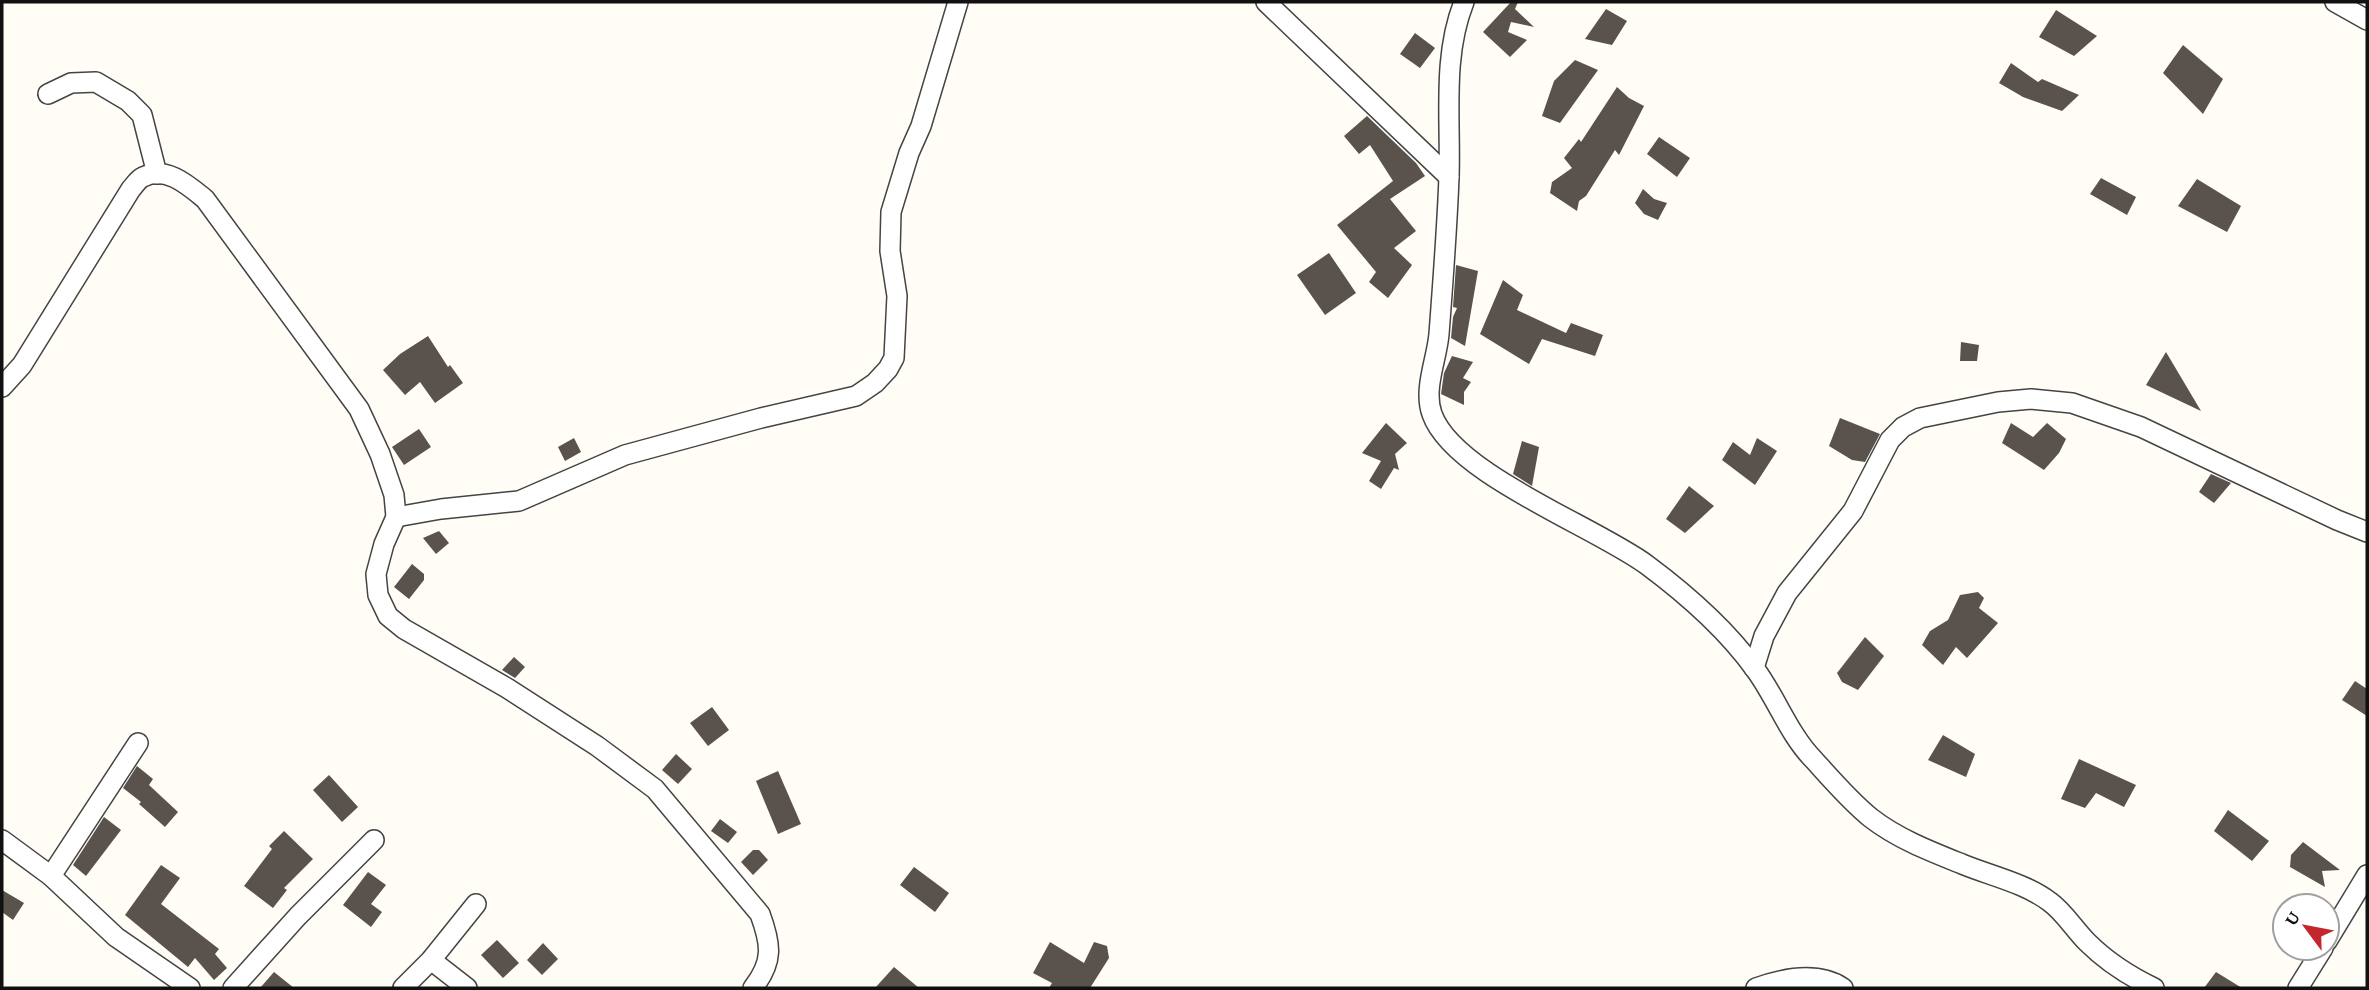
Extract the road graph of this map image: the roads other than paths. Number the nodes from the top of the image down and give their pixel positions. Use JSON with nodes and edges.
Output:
{"nodes":[{"id":1,"x":958,"y":2,"type":"edge"},
{"id":2,"x":1266,"y":2,"type":"edge"},
{"id":3,"x":1464,"y":2,"type":"edge"},
{"id":4,"x":2335,"y":2,"type":"edge"},
{"id":5,"x":2367,"y":20,"type":"edge"},
{"id":6,"x":48,"y":94,"type":"dead end"},
{"id":7,"x":157,"y":174,"type":"junction"},
{"id":8,"x":1449,"y":177,"type":"junction"},
{"id":9,"x":2,"y":387,"type":"edge"},
{"id":10,"x":396,"y":517,"type":"junction"},
{"id":11,"x":2367,"y":532,"type":"edge"},
{"id":12,"x":1754,"y":668,"type":"junction"},
{"id":13,"x":138,"y":743,"type":"dead end"},
{"id":14,"x":2,"y":840,"type":"edge"},
{"id":15,"x":374,"y":840,"type":"dead end"},
{"id":16,"x":2367,"y":875,"type":"edge"},
{"id":17,"x":51,"y":876,"type":"junction"},
{"id":18,"x":476,"y":904,"type":"dead end"},
{"id":19,"x":2341,"y":918,"type":"edge"},
{"id":20,"x":431,"y":960,"type":"junction"},
{"id":21,"x":2314,"y":962,"type":"edge"},
{"id":22,"x":190,"y":988,"type":"edge"},
{"id":23,"x":233,"y":988,"type":"edge"},
{"id":24,"x":403,"y":988,"type":"edge"},
{"id":25,"x":467,"y":988,"type":"edge"},
{"id":26,"x":753,"y":988,"type":"edge"},
{"id":27,"x":1756,"y":988,"type":"edge"},
{"id":28,"x":1843,"y":988,"type":"edge"},
{"id":29,"x":2154,"y":988,"type":"edge"},
{"id":30,"x":2298,"y":988,"type":"edge"}],
"edges":[{"from":1,"to":10,"type":"street"},
{"from":2,"to":8,"type":"street"},
{"from":3,"to":8,"type":"street"},
{"from":4,"to":5,"type":"street"},
{"from":6,"to":7,"type":"street"},
{"from":7,"to":9,"type":"street"},
{"from":7,"to":10,"type":"street"},
{"from":8,"to":12,"type":"street"},
{"from":10,"to":26,"type":"street"},
{"from":11,"to":12,"type":"street"},
{"from":12,"to":29,"type":"street"},
{"from":13,"to":17,"type":"street"},
{"from":14,"to":17,"type":"street"},
{"from":15,"to":23,"type":"street"},
{"from":16,"to":19,"type":"street"},
{"from":17,"to":22,"type":"street"},
{"from":18,"to":20,"type":"street"},
{"from":20,"to":24,"type":"street"},
{"from":20,"to":25,"type":"street"},
{"from":21,"to":30,"type":"street"},
{"from":27,"to":28,"type":"street"}]}
